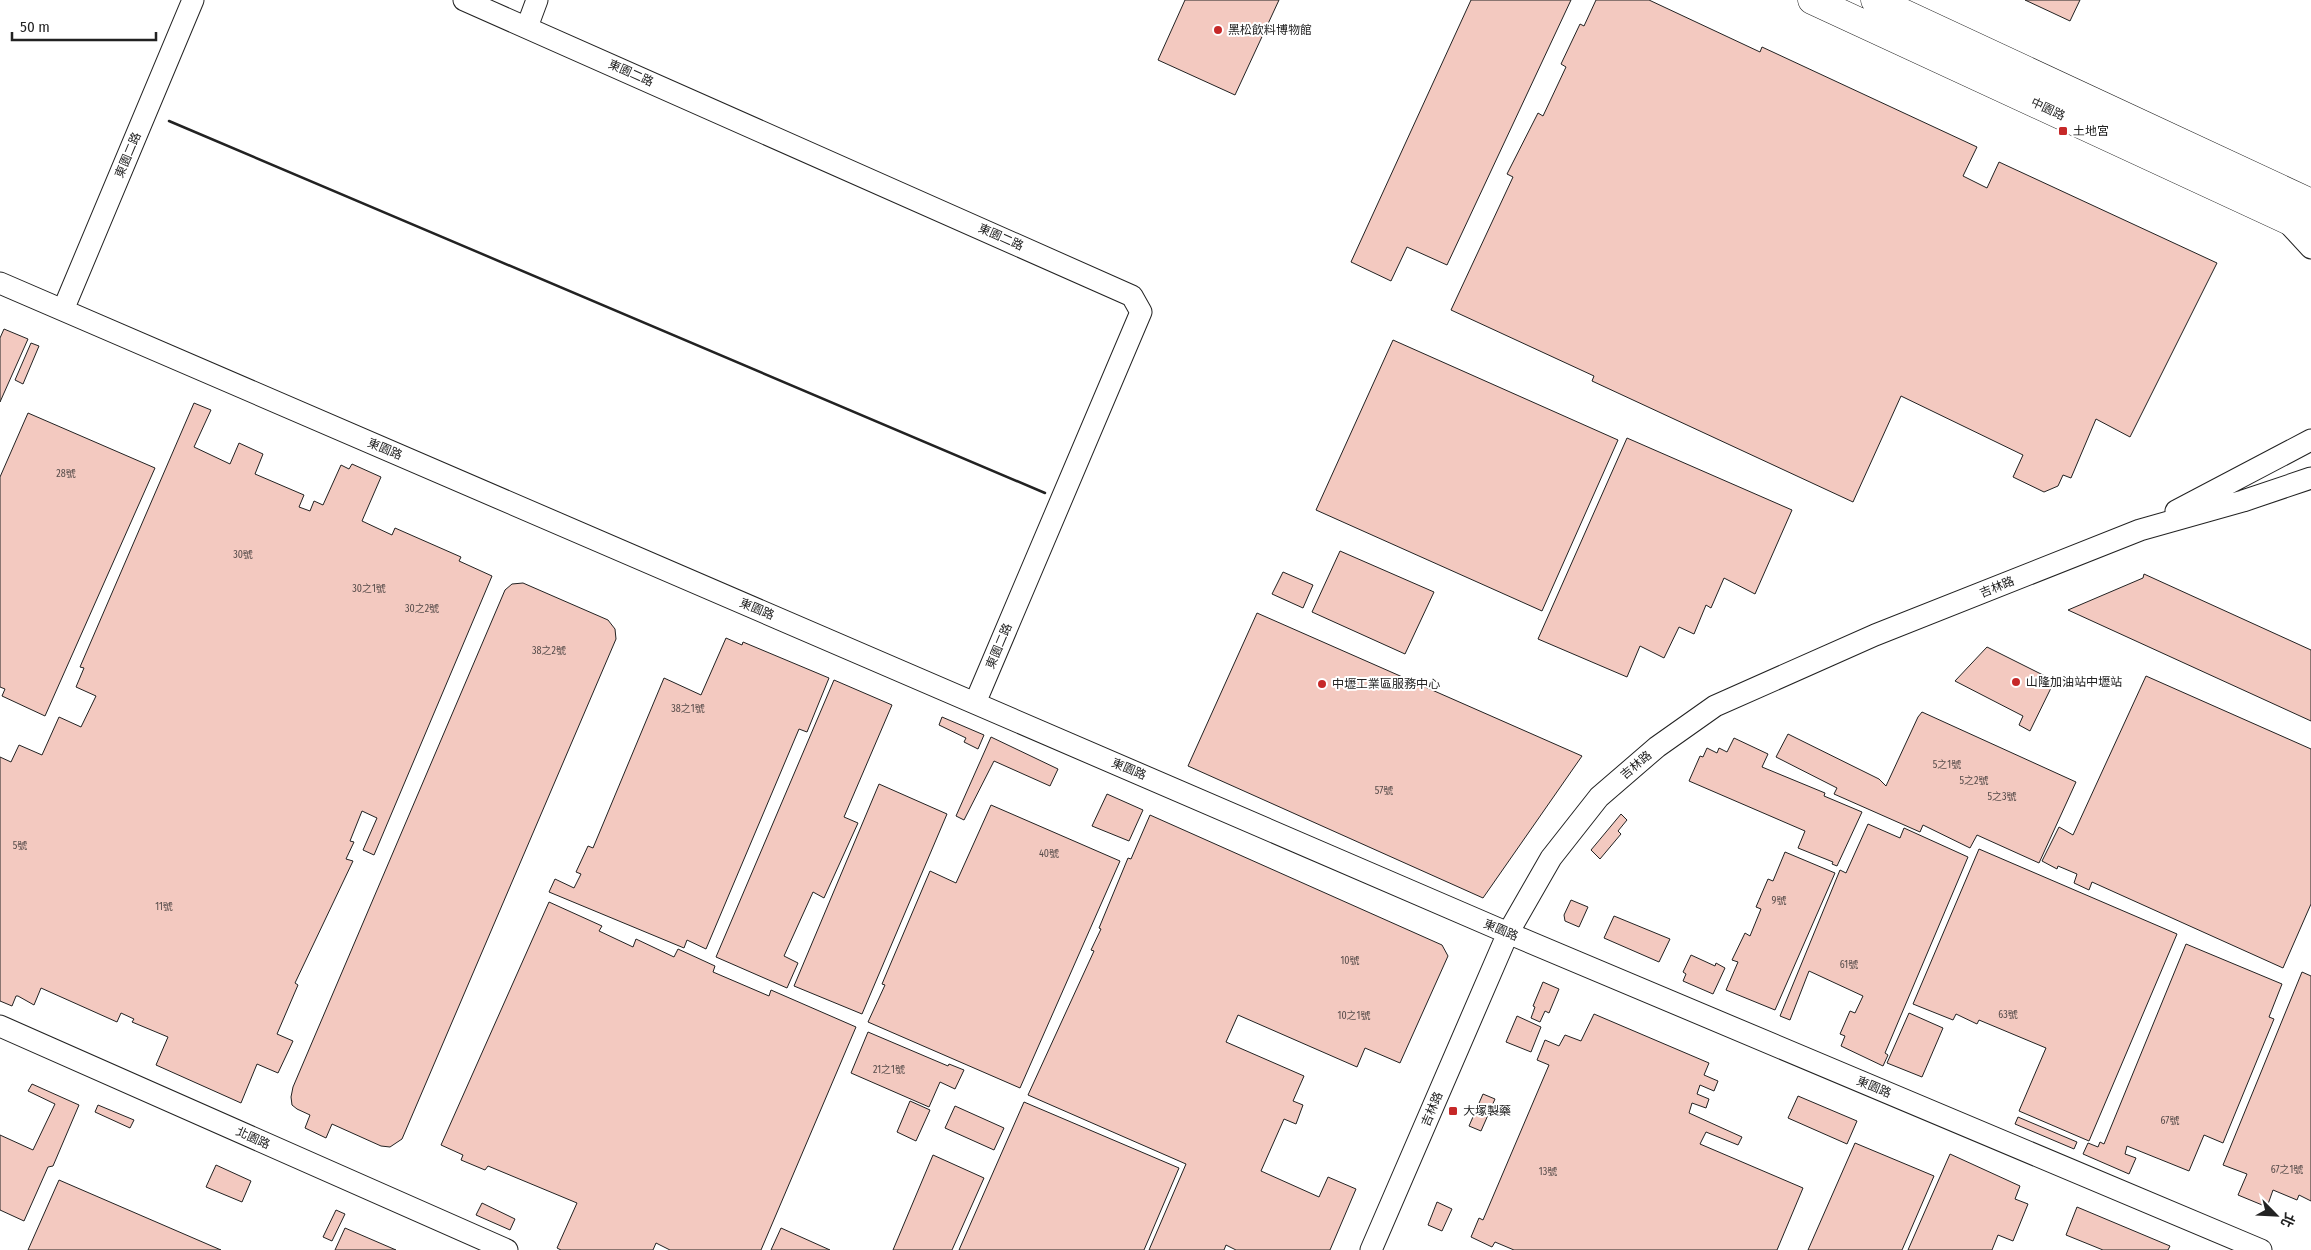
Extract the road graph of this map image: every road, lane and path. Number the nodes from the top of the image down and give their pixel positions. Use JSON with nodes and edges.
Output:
{"nodes":[{"id":1,"x":193,"y":0,"type":"edge"},
{"id":2,"x":464,"y":0,"type":"edge"},
{"id":3,"x":537,"y":0,"type":"edge"},
{"id":4,"x":1812,"y":0,"type":"edge"},
{"id":5,"x":1875,"y":0,"type":"edge"},
{"id":6,"x":527,"y":26,"type":"junction"},
{"id":7,"x":2311,"y":202,"type":"edge"},
{"id":8,"x":2285,"y":219,"type":"junction"},
{"id":9,"x":2311,"y":231,"type":"edge"},
{"id":10,"x":2311,"y":248,"type":"edge"},
{"id":11,"x":0,"y":283,"type":"edge"},
{"id":12,"x":63,"y":310,"type":"junction"},
{"id":13,"x":2311,"y":426,"type":"edge"},
{"id":14,"x":2311,"y":440,"type":"edge"},
{"id":15,"x":2291,"y":450,"type":"junction"},
{"id":16,"x":2311,"y":478,"type":"edge"},
{"id":17,"x":2140,"y":530,"type":"junction"},
{"id":18,"x":974,"y":703,"type":"junction"},
{"id":19,"x":1508,"y":933,"type":"junction"},
{"id":20,"x":0,"y":1026,"type":"edge"},
{"id":21,"x":506,"y":1250,"type":"edge"},
{"id":22,"x":1370,"y":1250,"type":"edge"},
{"id":23,"x":2260,"y":1250,"type":"edge"}],
"edges":[{"from":1,"to":12,"type":"street","name":"東園二路"},
{"from":2,"to":6,"type":"street","name":"東園二路"},
{"from":3,"to":6,"type":"street"},
{"from":4,"to":8,"type":"main road","name":"中園路"},
{"from":5,"to":7,"type":"main road","name":"中園路"},
{"from":6,"to":18,"type":"street","name":"東園二路"},
{"from":8,"to":9,"type":"main road","name":"中園路"},
{"from":8,"to":10,"type":"street"},
{"from":11,"to":12,"type":"street","name":"東園路"},
{"from":12,"to":18,"type":"street","name":"東園路"},
{"from":13,"to":15,"type":"street"},
{"from":14,"to":15,"type":"street","name":"吉林路"},
{"from":15,"to":17,"type":"street","name":"吉林路"},
{"from":16,"to":17,"type":"street","name":"吉林路"},
{"from":17,"to":19,"type":"street","name":"吉林路"},
{"from":18,"to":19,"type":"street","name":"東園路"},
{"from":19,"to":22,"type":"street","name":"吉林路"},
{"from":19,"to":23,"type":"street","name":"東園路"},
{"from":20,"to":21,"type":"street","name":"北園路"}]}
